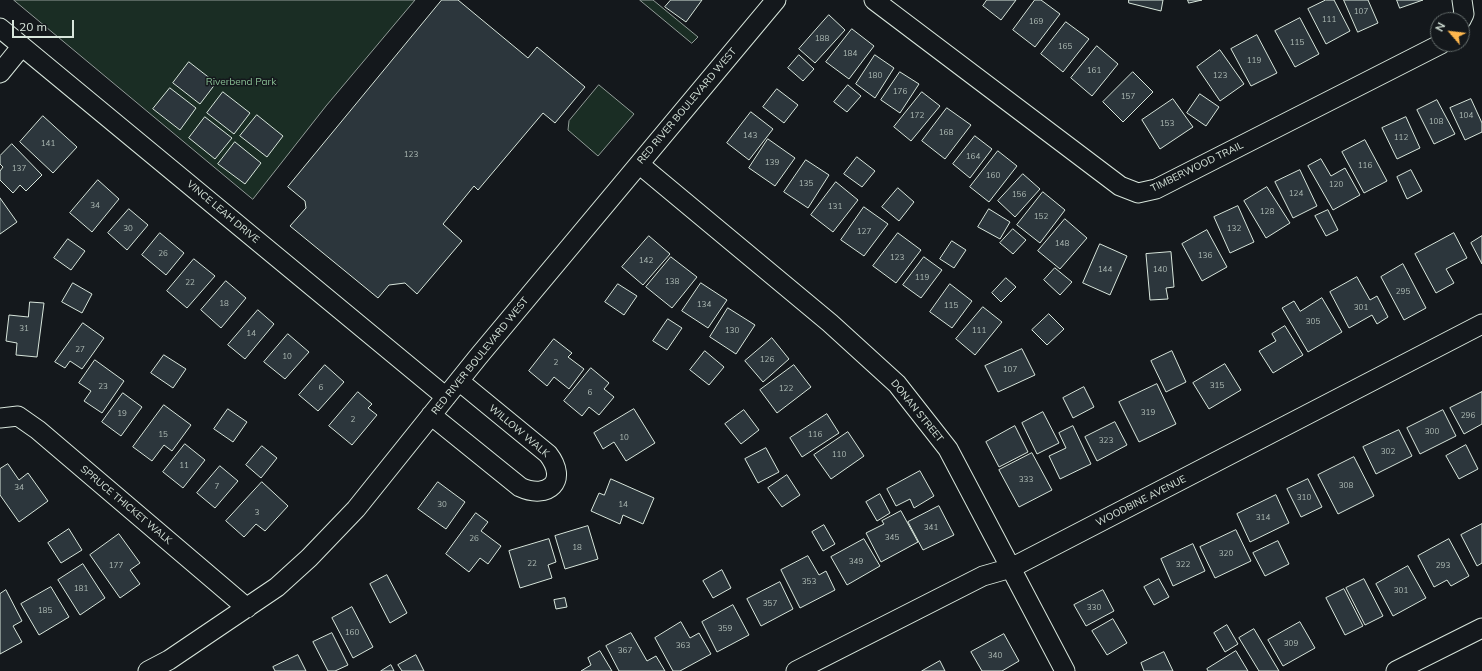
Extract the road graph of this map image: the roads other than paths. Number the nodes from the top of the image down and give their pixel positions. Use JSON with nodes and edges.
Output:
{"nodes":[{"id":1,"x":776,"y":0,"type":"edge"},
{"id":2,"x":874,"y":0,"type":"edge"},
{"id":3,"x":1462,"y":0,"type":"edge"},
{"id":4,"x":1464,"y":12,"type":"edge"},
{"id":5,"x":0,"y":28,"type":"edge"},
{"id":6,"x":22,"y":46,"type":"junction"},
{"id":7,"x":1430,"y":49,"type":"edge"},
{"id":8,"x":0,"y":73,"type":"edge"},
{"id":9,"x":639,"y":164,"type":"junction"},
{"id":10,"x":1482,"y":324,"type":"edge"},
{"id":11,"x":459,"y":381,"type":"junction"},
{"id":12,"x":446,"y":397,"type":"junction"},
{"id":13,"x":431,"y":415,"type":"junction"},
{"id":14,"x":0,"y":418,"type":"edge"},
{"id":15,"x":1011,"y":568,"type":"junction"},
{"id":16,"x":247,"y":608,"type":"junction"},
{"id":17,"x":1482,"y":628,"type":"edge"},
{"id":18,"x":148,"y":671,"type":"edge"},
{"id":19,"x":796,"y":671,"type":"edge"},
{"id":20,"x":1066,"y":671,"type":"edge"},
{"id":21,"x":1396,"y":671,"type":"edge"}],
"edges":[{"from":1,"to":9,"type":"street","name":"RED RIVER BOULEVARD WEST"},
{"from":2,"to":7,"type":"street","name":"TIMBERWOOD TRAIL"},
{"from":3,"to":4,"type":"street"},
{"from":5,"to":6,"type":"street","name":"VINCE LEAH DRIVE"},
{"from":6,"to":8,"type":"street"},
{"from":6,"to":12,"type":"street","name":"VINCE LEAH DRIVE"},
{"from":9,"to":11,"type":"street","name":"RED RIVER BOULEVARD WEST"},
{"from":9,"to":15,"type":"street","name":"DONAN STREET"},
{"from":10,"to":15,"type":"street","name":"WOODBINE AVENUE"},
{"from":11,"to":12,"type":"street","name":"RED RIVER BOULEVARD WEST"},
{"from":11,"to":13,"type":"street","name":"WILLOW WALK"},
{"from":12,"to":13,"type":"street","name":"RED RIVER BOULEVARD WEST"},
{"from":13,"to":16,"type":"street","name":"RED RIVER BOULEVARD WEST"},
{"from":14,"to":16,"type":"street","name":"SPRUCE THICKET WALK"},
{"from":15,"to":19,"type":"street","name":"WOODBINE AVENUE"},
{"from":15,"to":20,"type":"street","name":"DONAN STREET"},
{"from":16,"to":18,"type":"street","name":"RED RIVER BOULEVARD WEST"},
{"from":17,"to":21,"type":"street"}]}
